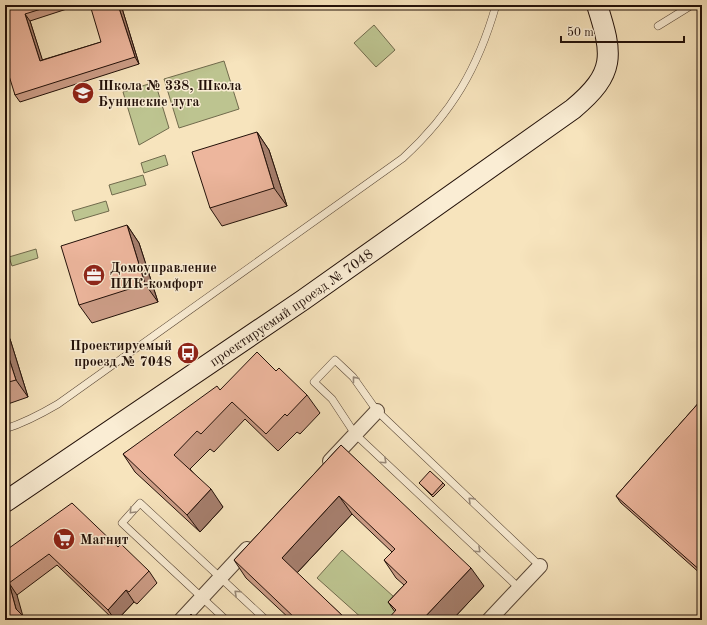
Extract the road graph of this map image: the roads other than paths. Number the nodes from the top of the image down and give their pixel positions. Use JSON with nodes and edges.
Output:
{"nodes":[{"id":1,"x":496,"y":5,"type":"edge"},
{"id":2,"x":597,"y":5,"type":"edge"},
{"id":3,"x":692,"y":5,"type":"edge"},
{"id":4,"x":658,"y":26,"type":"dead end"},
{"id":5,"x":377,"y":411,"type":"junction"},
{"id":6,"x":5,"y":429,"type":"edge"},
{"id":7,"x":355,"y":434,"type":"junction"},
{"id":8,"x":320,"y":472,"type":"edge"},
{"id":9,"x":5,"y":502,"type":"edge"},
{"id":10,"x":256,"y":540,"type":"edge"},
{"id":11,"x":540,"y":566,"type":"joint"},
{"id":12,"x":220,"y":578,"type":"junction"},
{"id":13,"x":519,"y":588,"type":"junction"},
{"id":14,"x":202,"y":598,"type":"junction"},
{"id":15,"x":181,"y":620,"type":"edge"},
{"id":16,"x":226,"y":620,"type":"edge"},
{"id":17,"x":266,"y":620,"type":"edge"},
{"id":18,"x":489,"y":620,"type":"edge"}],
"edges":[{"from":1,"to":6,"type":"lane"},
{"from":2,"to":9,"type":"main road","name":"проектируемый проезд № 7048"},
{"from":3,"to":4,"type":"lane"},
{"from":5,"to":7,"type":"street"},
{"from":5,"to":7,"type":"lane","one_way":true},
{"from":11,"to":5,"type":"lane","one_way":true},
{"from":7,"to":8,"type":"street"},
{"from":7,"to":13,"type":"lane","one_way":true},
{"from":10,"to":12,"type":"street"},
{"from":11,"to":13,"type":"street"},
{"from":12,"to":14,"type":"street"},
{"from":12,"to":14,"type":"lane","one_way":true},
{"from":17,"to":12,"type":"lane","one_way":true},
{"from":13,"to":18,"type":"street"},
{"from":14,"to":15,"type":"street"},
{"from":14,"to":16,"type":"lane"}]}
